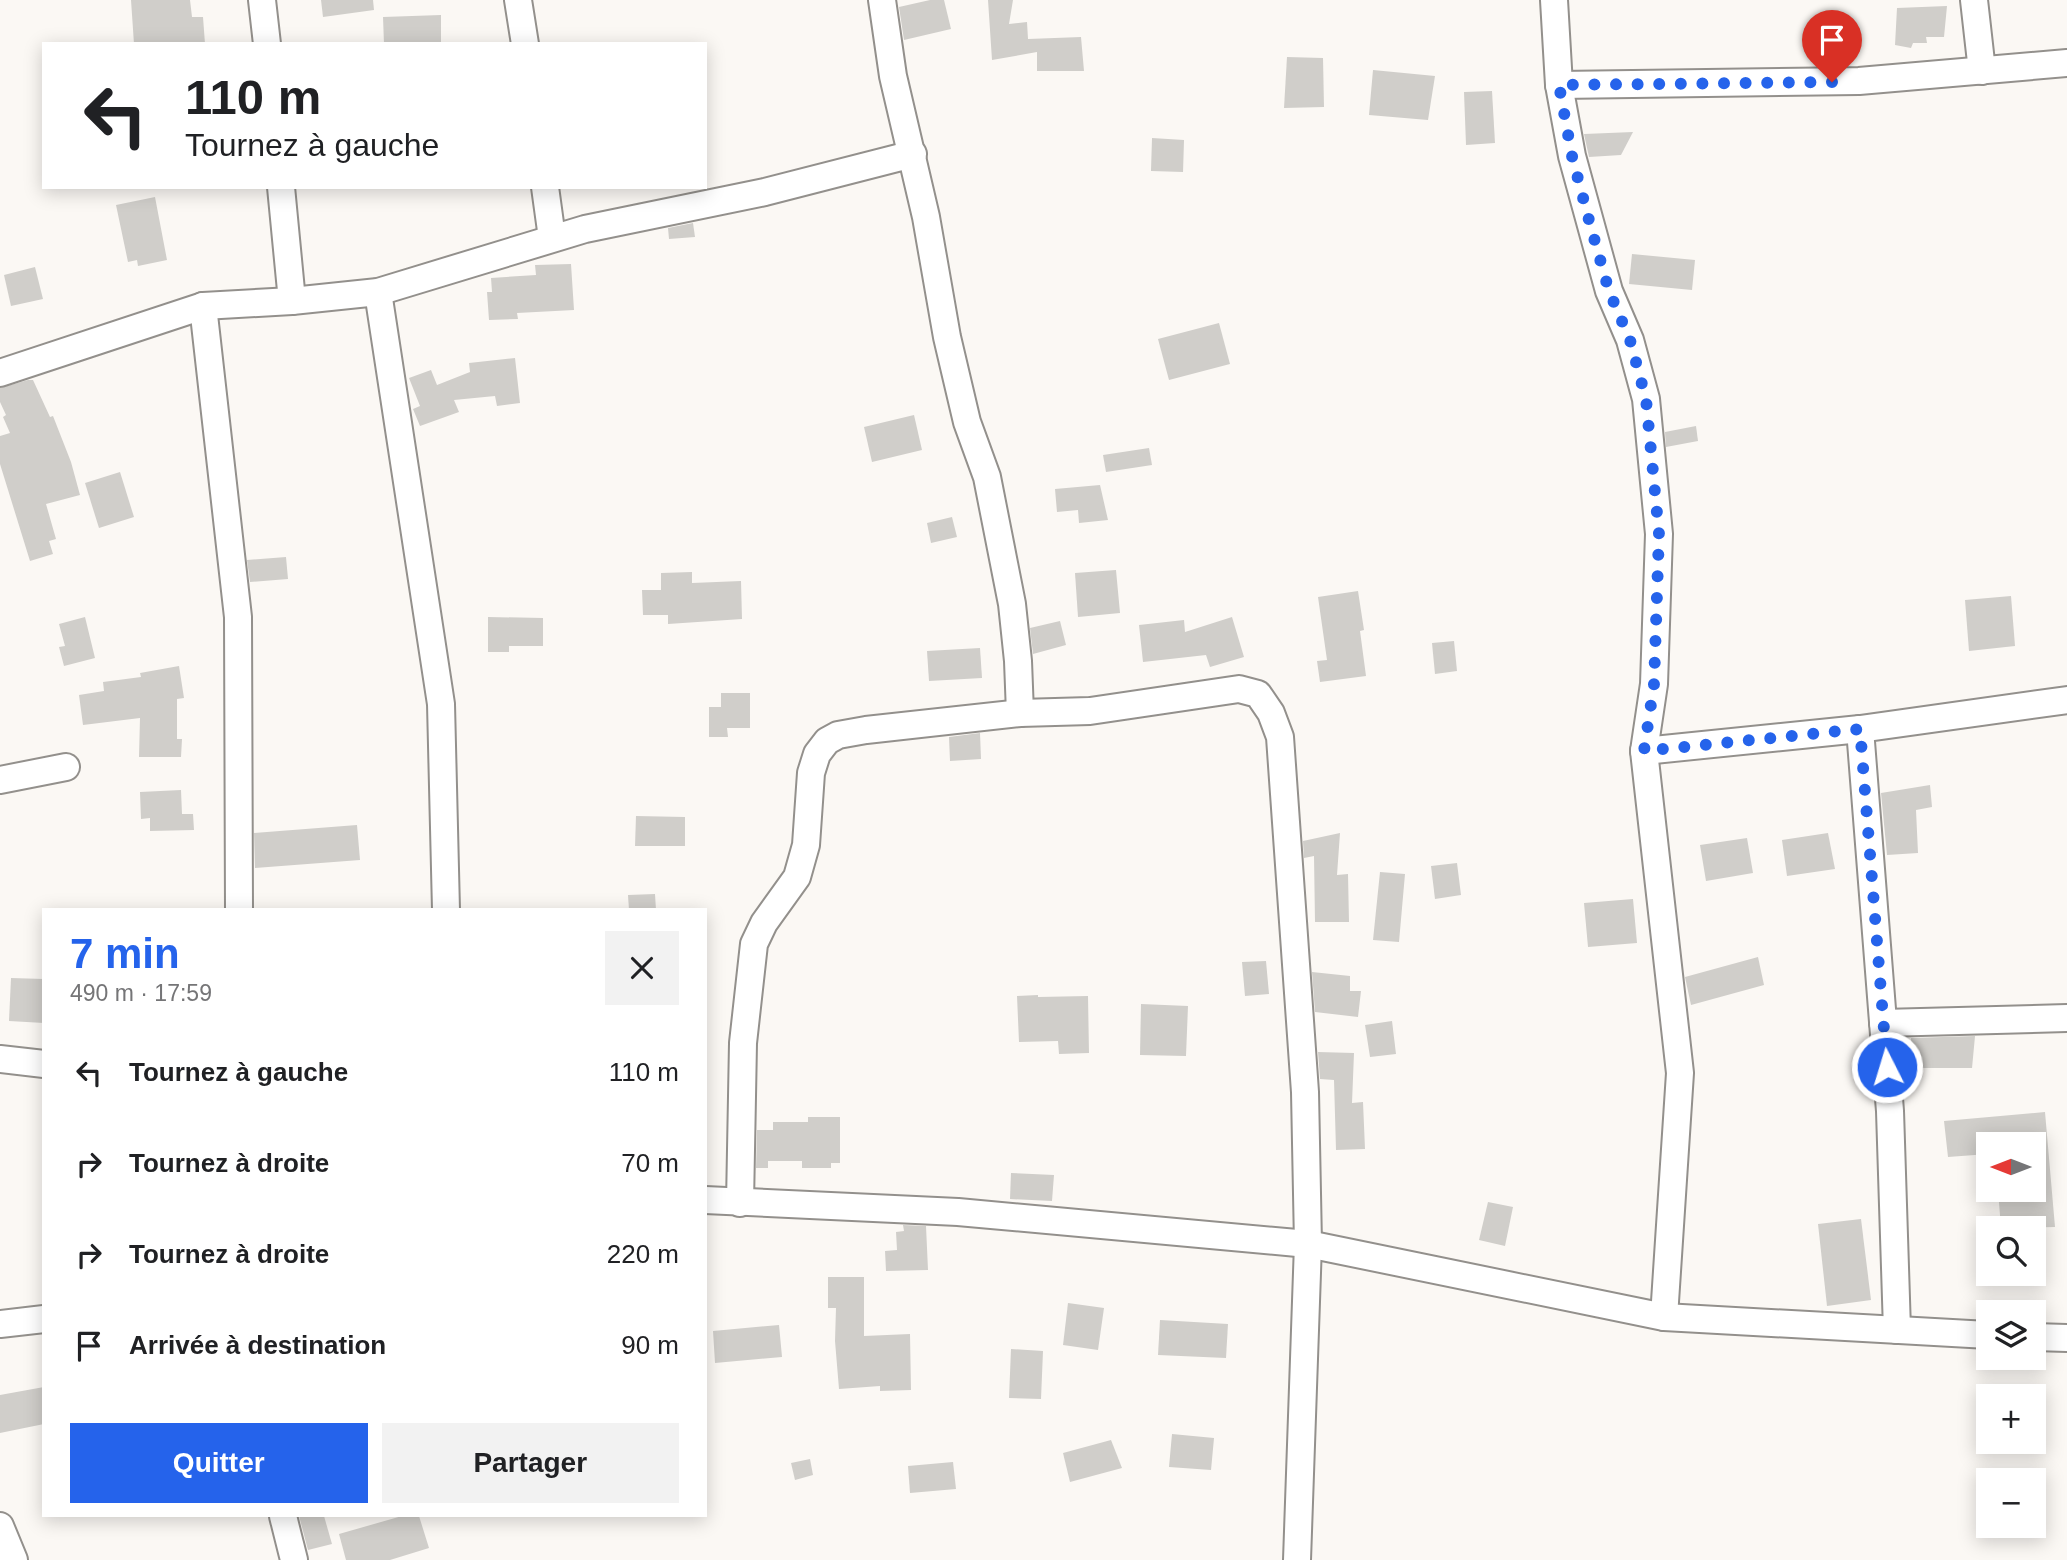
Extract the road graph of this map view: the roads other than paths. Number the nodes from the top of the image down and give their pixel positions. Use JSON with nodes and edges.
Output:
{"nodes":[{"id":1,"x":262,"y":0,"type":"edge"},
{"id":2,"x":519,"y":0,"type":"edge"},
{"id":3,"x":882,"y":0,"type":"edge"},
{"id":4,"x":1554,"y":0,"type":"edge"},
{"id":5,"x":1974,"y":0,"type":"edge"},
{"id":6,"x":267,"y":42,"type":"edge"},
{"id":7,"x":525,"y":42,"type":"edge"},
{"id":8,"x":2067,"y":63,"type":"edge"},
{"id":9,"x":1982,"y":71,"type":"junction"},
{"id":10,"x":1559,"y":85,"type":"junction"},
{"id":11,"x":913,"y":155,"type":"junction"},
{"id":12,"x":281,"y":189,"type":"edge"},
{"id":13,"x":545,"y":189,"type":"edge"},
{"id":14,"x":552,"y":238,"type":"junction"},
{"id":15,"x":378,"y":292,"type":"junction"},
{"id":16,"x":292,"y":301,"type":"junction"},
{"id":17,"x":203,"y":306,"type":"junction"},
{"id":18,"x":0,"y":373,"type":"edge"},
{"id":19,"x":2067,"y":700,"type":"edge"},
{"id":20,"x":1020,"y":713,"type":"junction"},
{"id":21,"x":1860,"y":729,"type":"junction"},
{"id":22,"x":1644,"y":751,"type":"junction"},
{"id":23,"x":66,"y":767,"type":"dead end"},
{"id":24,"x":0,"y":780,"type":"edge"},
{"id":25,"x":239,"y":908,"type":"edge"},
{"id":26,"x":446,"y":908,"type":"edge"},
{"id":27,"x":2067,"y":1018,"type":"edge"},
{"id":28,"x":1883,"y":1023,"type":"junction"},
{"id":29,"x":0,"y":1059,"type":"edge"},
{"id":30,"x":42,"y":1065,"type":"edge"},
{"id":31,"x":707,"y":1200,"type":"edge"},
{"id":32,"x":740,"y":1203,"type":"junction"},
{"id":33,"x":1308,"y":1244,"type":"junction"},
{"id":34,"x":1664,"y":1317,"type":"junction"},
{"id":35,"x":42,"y":1319,"type":"edge"},
{"id":36,"x":0,"y":1324,"type":"edge"},
{"id":37,"x":1897,"y":1330,"type":"junction"},
{"id":38,"x":1976,"y":1334,"type":"edge"},
{"id":39,"x":2046,"y":1337,"type":"edge"},
{"id":40,"x":2067,"y":1338,"type":"edge"},
{"id":41,"x":283,"y":1517,"type":"edge"},
{"id":42,"x":0,"y":1525,"type":"edge"},
{"id":43,"x":14,"y":1560,"type":"edge"},
{"id":44,"x":294,"y":1560,"type":"edge"},
{"id":45,"x":1297,"y":1560,"type":"edge"}],
"edges":[{"from":1,"to":6,"type":"street"},
{"from":2,"to":7,"type":"street"},
{"from":3,"to":11,"type":"street"},
{"from":4,"to":10,"type":"street"},
{"from":5,"to":9,"type":"street"},
{"from":8,"to":9,"type":"street"},
{"from":9,"to":10,"type":"street"},
{"from":10,"to":22,"type":"street"},
{"from":11,"to":14,"type":"street"},
{"from":11,"to":20,"type":"street"},
{"from":12,"to":16,"type":"street"},
{"from":13,"to":14,"type":"street"},
{"from":14,"to":15,"type":"street"},
{"from":15,"to":16,"type":"street"},
{"from":15,"to":26,"type":"street"},
{"from":16,"to":17,"type":"street"},
{"from":17,"to":18,"type":"street"},
{"from":17,"to":25,"type":"street"},
{"from":19,"to":21,"type":"street"},
{"from":20,"to":32,"type":"street"},
{"from":20,"to":33,"type":"street"},
{"from":21,"to":22,"type":"street"},
{"from":21,"to":28,"type":"street"},
{"from":22,"to":34,"type":"street"},
{"from":23,"to":24,"type":"street"},
{"from":27,"to":28,"type":"street"},
{"from":28,"to":37,"type":"street"},
{"from":29,"to":30,"type":"street"},
{"from":31,"to":32,"type":"street"},
{"from":32,"to":33,"type":"street"},
{"from":33,"to":34,"type":"street"},
{"from":33,"to":45,"type":"street"},
{"from":34,"to":37,"type":"street"},
{"from":35,"to":36,"type":"street"},
{"from":37,"to":38,"type":"street"},
{"from":39,"to":40,"type":"street"},
{"from":41,"to":44,"type":"street"},
{"from":42,"to":43,"type":"street"}]}
